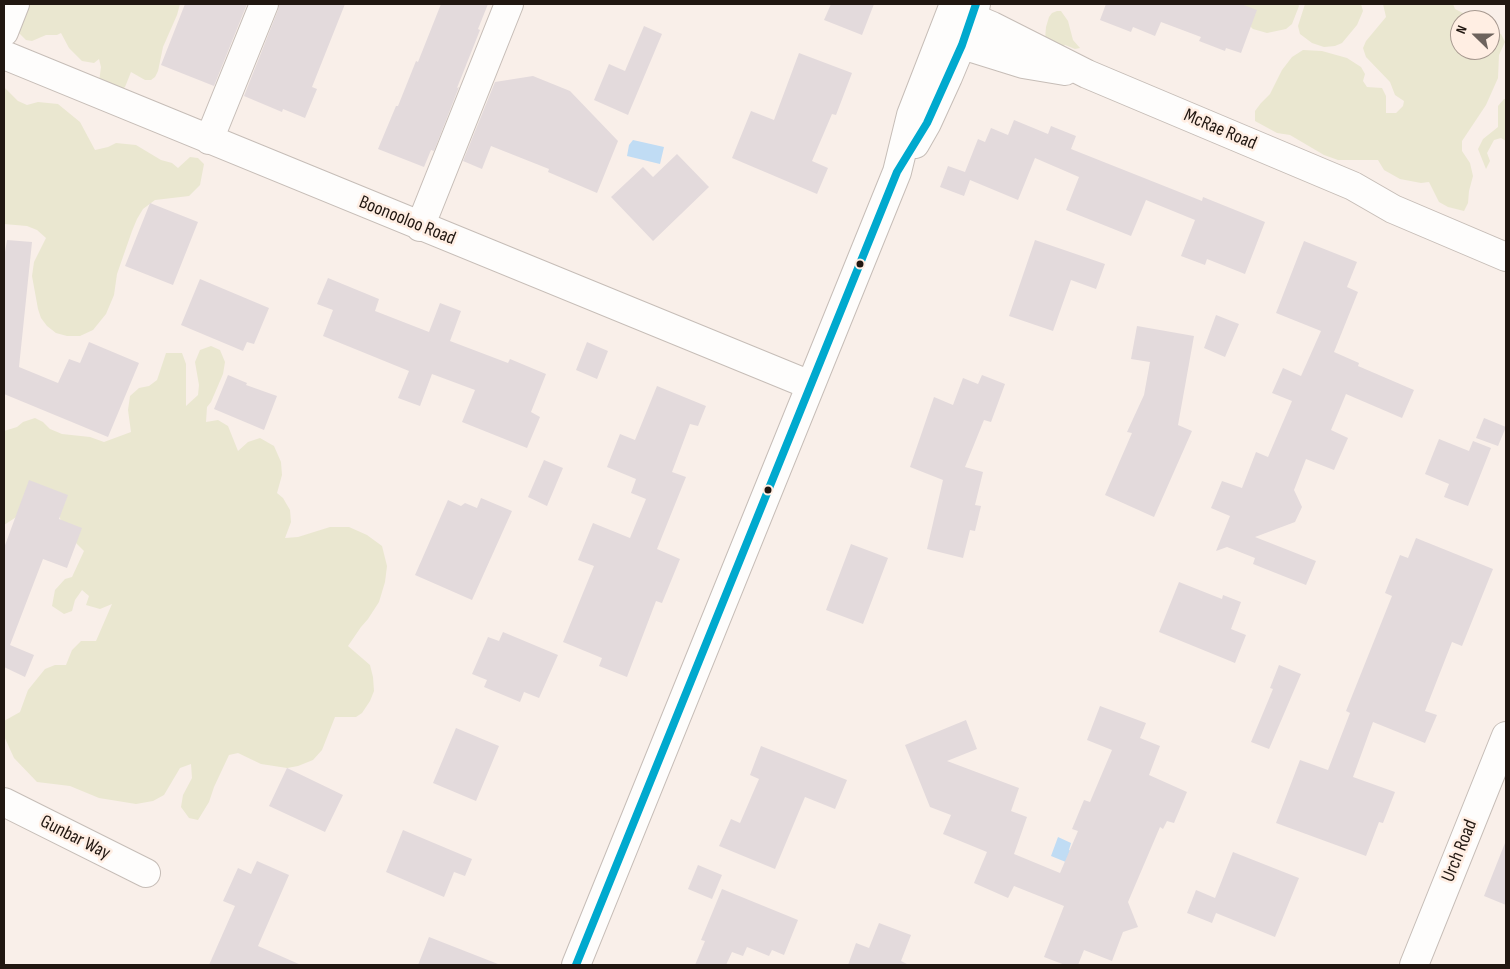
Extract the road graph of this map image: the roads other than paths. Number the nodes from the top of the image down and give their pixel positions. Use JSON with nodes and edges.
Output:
{"nodes":[{"id":1,"x":15,"y":4,"type":"edge"},
{"id":2,"x":264,"y":4,"type":"edge"},
{"id":3,"x":509,"y":4,"type":"edge"},
{"id":4,"x":964,"y":8,"type":"edge"},
{"id":5,"x":4,"y":32,"type":"edge"},
{"id":6,"x":951,"y":41,"type":"junction"},
{"id":7,"x":4,"y":55,"type":"edge"},
{"id":8,"x":1087,"y":74,"type":"junction"},
{"id":9,"x":209,"y":140,"type":"junction"},
{"id":10,"x":1352,"y":186,"type":"junction"},
{"id":11,"x":420,"y":227,"type":"junction"},
{"id":12,"x":1506,"y":240,"type":"edge"},
{"id":13,"x":1506,"y":257,"type":"edge"},
{"id":14,"x":810,"y":385,"type":"junction"},
{"id":15,"x":1506,"y":736,"type":"edge"},
{"id":16,"x":4,"y":802,"type":"edge"},
{"id":17,"x":146,"y":873,"type":"dead end"},
{"id":18,"x":576,"y":965,"type":"edge"},
{"id":19,"x":1414,"y":965,"type":"edge"}],
"edges":[{"from":1,"to":5,"type":"street"},
{"from":2,"to":9,"type":"street"},
{"from":3,"to":11,"type":"street"},
{"from":4,"to":6,"type":"street"},
{"from":4,"to":8,"type":"street","name":"McRae Road"},
{"from":6,"to":8,"type":"street","name":"McRae Road"},
{"from":6,"to":14,"type":"street"},
{"from":7,"to":9,"type":"street","name":"Boonooloo Road"},
{"from":8,"to":10,"type":"street","name":"McRae Road"},
{"from":9,"to":11,"type":"street","name":"Boonooloo Road"},
{"from":10,"to":12,"type":"street","name":"McRae Road"},
{"from":10,"to":13,"type":"street","name":"McRae Road"},
{"from":11,"to":14,"type":"street","name":"Boonooloo Road"},
{"from":14,"to":18,"type":"street"},
{"from":15,"to":19,"type":"street","name":"Urch Road"},
{"from":16,"to":17,"type":"street","name":"Gunbar Way"}]}
